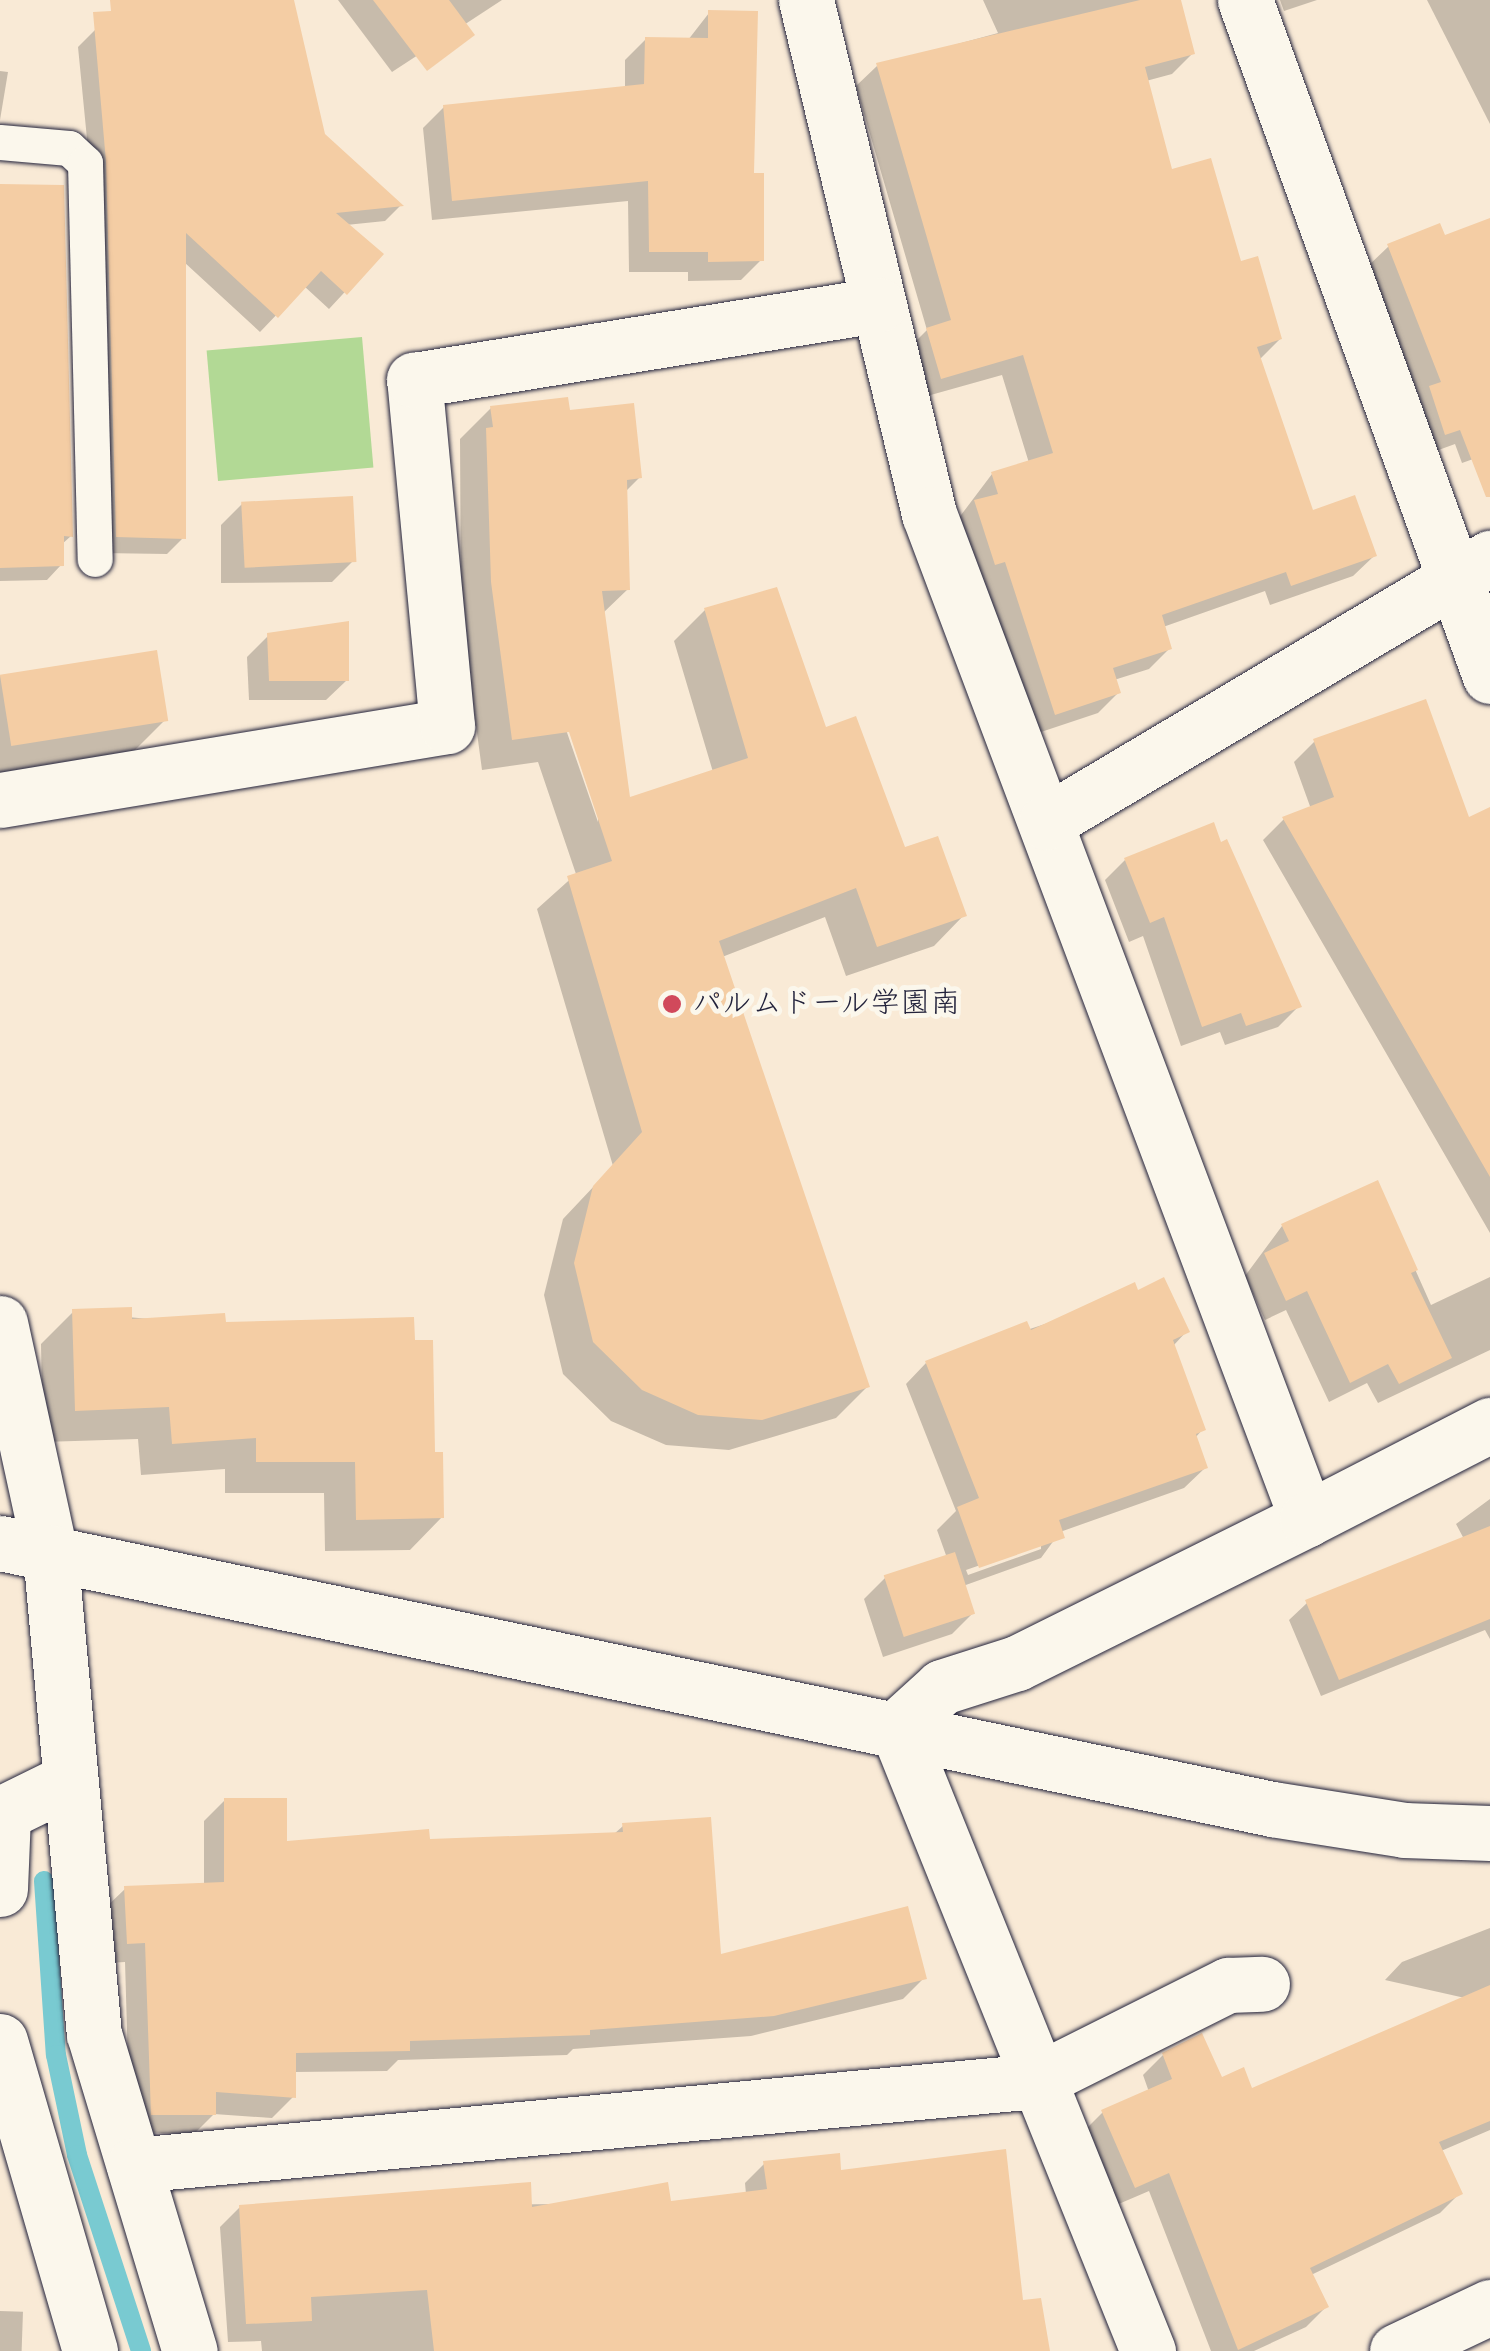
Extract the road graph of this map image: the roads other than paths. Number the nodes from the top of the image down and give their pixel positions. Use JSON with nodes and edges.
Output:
{"nodes":[{"id":1,"x":806,"y":0,"type":"edge"},
{"id":2,"x":1245,"y":0,"type":"edge"},
{"id":3,"x":0,"y":142,"type":"edge"},
{"id":4,"x":878,"y":305,"type":"junction"},
{"id":5,"x":95,"y":559,"type":"dead end"},
{"id":6,"x":1471,"y":569,"type":"edge"},
{"id":7,"x":1490,"y":676,"type":"edge"},
{"id":8,"x":0,"y":800,"type":"edge"},
{"id":9,"x":1046,"y":822,"type":"junction"},
{"id":10,"x":0,"y":1323,"type":"edge"},
{"id":11,"x":1490,"y":1425,"type":"edge"},
{"id":12,"x":1307,"y":1520,"type":"junction"},
{"id":13,"x":25,"y":1548,"type":"edge"},
{"id":14,"x":897,"y":1728,"type":"junction"},
{"id":15,"x":68,"y":1780,"type":"junction"},
{"id":16,"x":2,"y":1812,"type":"edge"},
{"id":17,"x":1490,"y":1832,"type":"edge"},
{"id":18,"x":0,"y":1888,"type":"edge"},
{"id":19,"x":1262,"y":1984,"type":"dead end"},
{"id":20,"x":0,"y":2041,"type":"edge"},
{"id":21,"x":1036,"y":2081,"type":"junction"},
{"id":22,"x":134,"y":2166,"type":"junction"},
{"id":23,"x":1490,"y":2307,"type":"edge"},
{"id":24,"x":90,"y":2351,"type":"edge"},
{"id":25,"x":190,"y":2351,"type":"edge"},
{"id":26,"x":1148,"y":2351,"type":"edge"},
{"id":27,"x":1397,"y":2351,"type":"edge"}],
"edges":[{"from":1,"to":4,"type":"street"},
{"from":2,"to":6,"type":"street"},
{"from":3,"to":5,"type":"lane"},
{"from":4,"to":8,"type":"street"},
{"from":4,"to":9,"type":"street"},
{"from":6,"to":7,"type":"street"},
{"from":6,"to":9,"type":"street"},
{"from":9,"to":12,"type":"street"},
{"from":10,"to":13,"type":"street"},
{"from":11,"to":12,"type":"street"},
{"from":12,"to":14,"type":"street"},
{"from":13,"to":14,"type":"street"},
{"from":13,"to":15,"type":"street"},
{"from":14,"to":17,"type":"street"},
{"from":14,"to":21,"type":"street"},
{"from":15,"to":16,"type":"street"},
{"from":15,"to":22,"type":"street"},
{"from":16,"to":18,"type":"street"},
{"from":19,"to":21,"type":"street"},
{"from":20,"to":24,"type":"street"},
{"from":21,"to":22,"type":"street"},
{"from":21,"to":26,"type":"street"},
{"from":22,"to":25,"type":"street"},
{"from":23,"to":27,"type":"street"}]}
